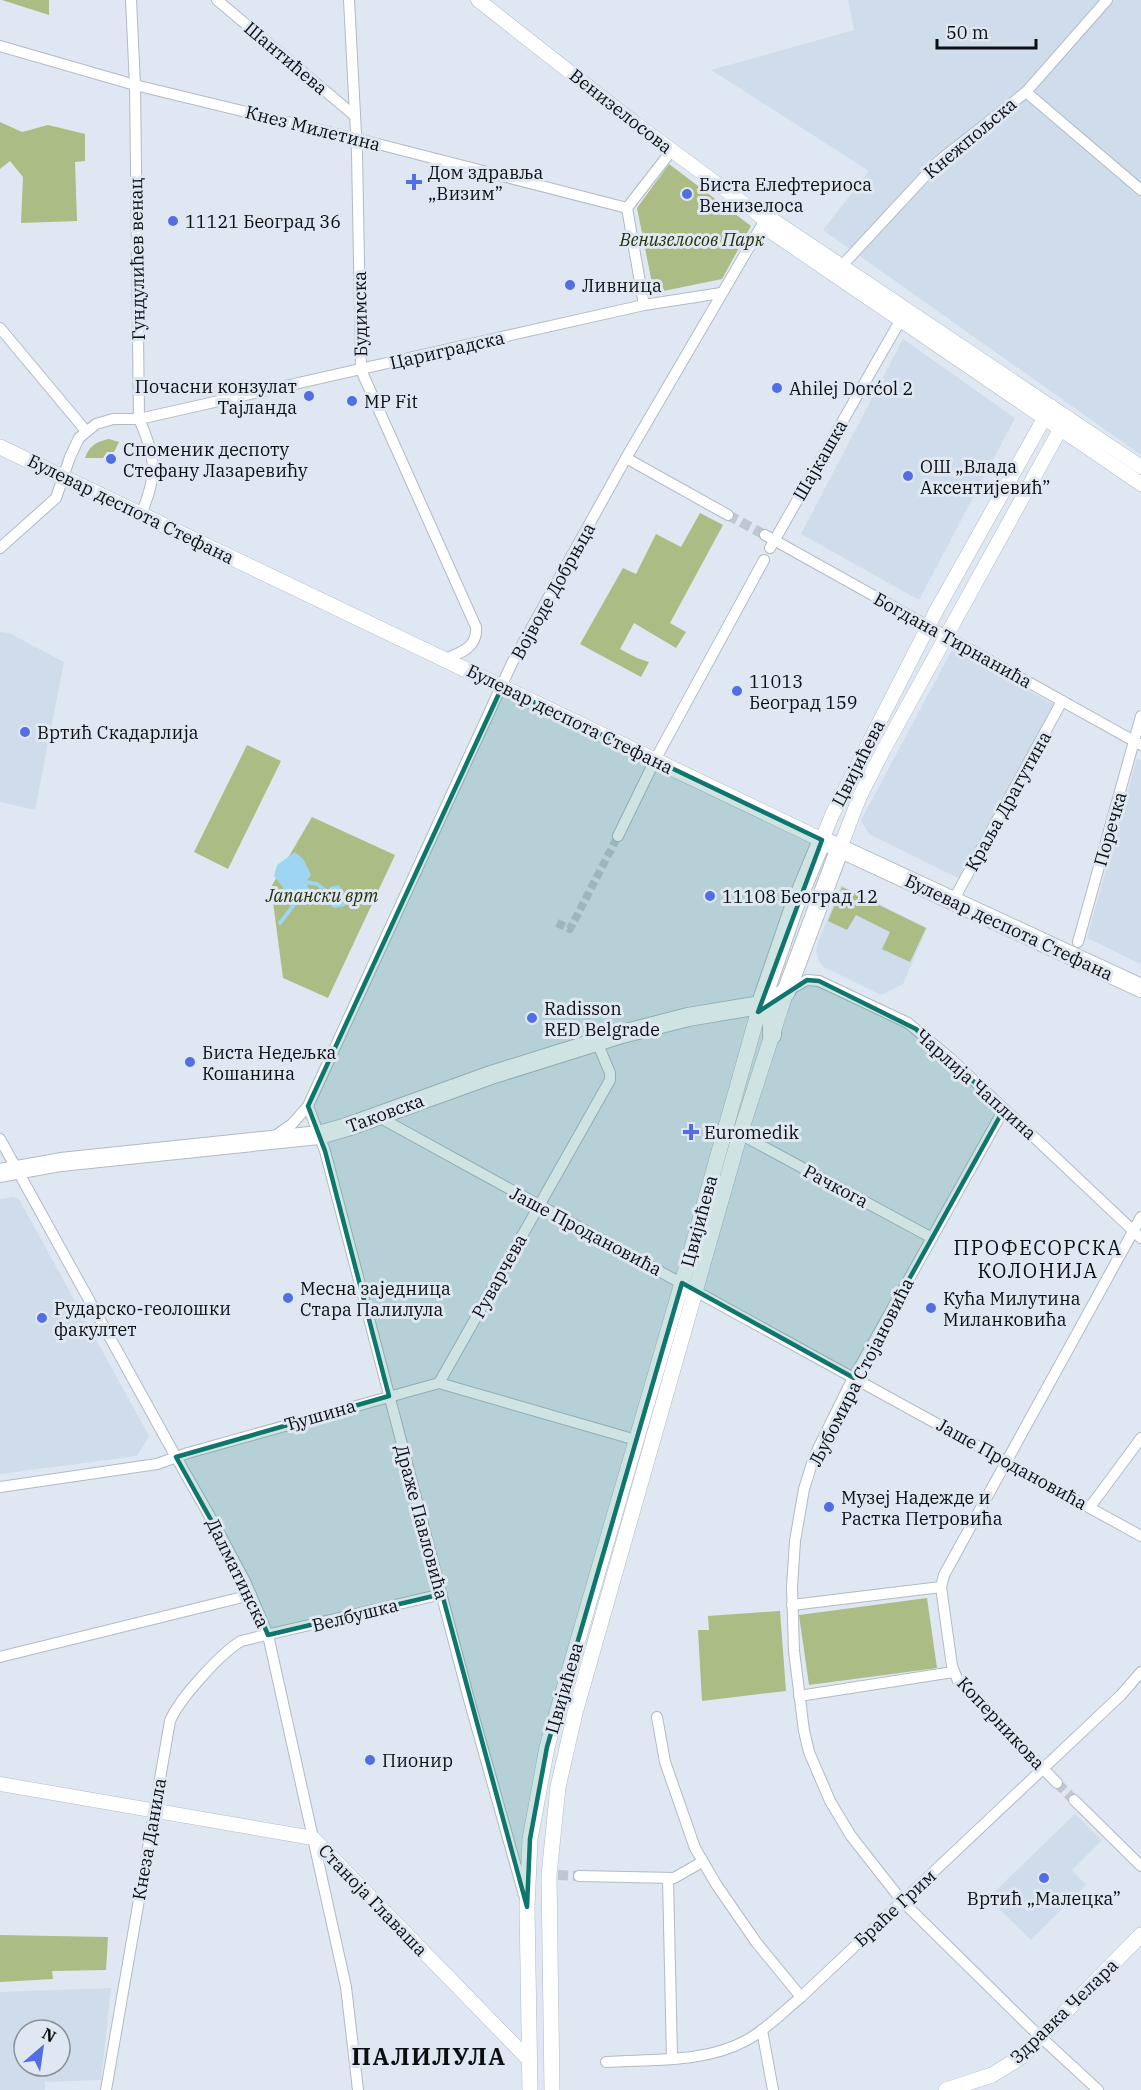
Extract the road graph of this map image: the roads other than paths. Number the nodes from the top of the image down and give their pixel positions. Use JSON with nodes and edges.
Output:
{"nodes":[{"id":1,"x":131,"y":0,"type":"edge"},
{"id":2,"x":217,"y":0,"type":"edge"},
{"id":3,"x":349,"y":0,"type":"edge"},
{"id":4,"x":478,"y":0,"type":"edge"},
{"id":5,"x":1107,"y":0,"type":"edge"},
{"id":6,"x":0,"y":46,"type":"edge"},
{"id":7,"x":135,"y":85,"type":"junction"},
{"id":8,"x":1026,"y":92,"type":"junction"},
{"id":9,"x":355,"y":116,"type":"junction"},
{"id":10,"x":356,"y":138,"type":"junction"},
{"id":11,"x":672,"y":150,"type":"junction"},
{"id":12,"x":1141,"y":190,"type":"edge"},
{"id":13,"x":627,"y":208,"type":"junction"},
{"id":14,"x":765,"y":220,"type":"junction"},
{"id":15,"x":837,"y":271,"type":"junction"},
{"id":16,"x":721,"y":293,"type":"junction"},
{"id":17,"x":644,"y":305,"type":"junction"},
{"id":18,"x":903,"y":315,"type":"junction"},
{"id":19,"x":0,"y":328,"type":"edge"},
{"id":20,"x":361,"y":370,"type":"junction"},
{"id":21,"x":1051,"y":406,"type":"junction"},
{"id":22,"x":1067,"y":417,"type":"junction"},
{"id":23,"x":1044,"y":418,"type":"junction"},
{"id":24,"x":139,"y":419,"type":"junction"},
{"id":25,"x":1060,"y":429,"type":"junction"},
{"id":26,"x":86,"y":431,"type":"junction"},
{"id":27,"x":0,"y":447,"type":"edge"},
{"id":28,"x":626,"y":458,"type":"junction"},
{"id":29,"x":1141,"y":466,"type":"edge"},
{"id":30,"x":63,"y":477,"type":"junction"},
{"id":31,"x":1141,"y":484,"type":"edge"},
{"id":32,"x":141,"y":514,"type":"junction"},
{"id":33,"x":728,"y":515,"type":"tunnel mouth"},
{"id":34,"x":770,"y":541,"type":"joint"},
{"id":35,"x":0,"y":548,"type":"edge"},
{"id":36,"x":764,"y":560,"type":"dead end"},
{"id":37,"x":928,"y":627,"type":"junction"},
{"id":38,"x":945,"y":636,"type":"junction"},
{"id":39,"x":445,"y":659,"type":"junction"},
{"id":40,"x":502,"y":687,"type":"junction"},
{"id":41,"x":1062,"y":701,"type":"junction"},
{"id":42,"x":1141,"y":716,"type":"edge"},
{"id":43,"x":1138,"y":743,"type":"edge"},
{"id":44,"x":656,"y":760,"type":"junction"},
{"id":45,"x":618,"y":836,"type":"tunnel mouth"},
{"id":46,"x":822,"y":840,"type":"junction"},
{"id":47,"x":840,"y":848,"type":"junction"},
{"id":48,"x":953,"y":901,"type":"junction"},
{"id":49,"x":1078,"y":942,"type":"dead end"},
{"id":50,"x":1141,"y":988,"type":"edge"},
{"id":51,"x":786,"y":992,"type":"junction"},
{"id":52,"x":760,"y":1006,"type":"junction"},
{"id":53,"x":772,"y":1035,"type":"junction"},
{"id":54,"x":597,"y":1042,"type":"junction"},
{"id":55,"x":308,"y":1106,"type":"junction"},
{"id":56,"x":1004,"y":1109,"type":"junction"},
{"id":57,"x":377,"y":1116,"type":"junction"},
{"id":58,"x":740,"y":1134,"type":"junction"},
{"id":59,"x":319,"y":1135,"type":"junction"},
{"id":60,"x":0,"y":1139,"type":"edge"},
{"id":61,"x":264,"y":1142,"type":"junction"},
{"id":62,"x":8,"y":1171,"type":"edge"},
{"id":63,"x":538,"y":1206,"type":"junction"},
{"id":64,"x":1141,"y":1217,"type":"edge"},
{"id":65,"x":1138,"y":1235,"type":"edge"},
{"id":66,"x":932,"y":1238,"type":"junction"},
{"id":67,"x":682,"y":1283,"type":"junction"},
{"id":68,"x":696,"y":1291,"type":"junction"},
{"id":69,"x":854,"y":1378,"type":"junction"},
{"id":70,"x":439,"y":1383,"type":"junction"},
{"id":71,"x":389,"y":1396,"type":"junction"},
{"id":72,"x":1141,"y":1438,"type":"edge"},
{"id":73,"x":636,"y":1440,"type":"junction"},
{"id":74,"x":176,"y":1457,"type":"junction"},
{"id":75,"x":1007,"y":1461,"type":"junction"},
{"id":76,"x":0,"y":1487,"type":"edge"},
{"id":77,"x":1090,"y":1507,"type":"junction"},
{"id":78,"x":1141,"y":1536,"type":"edge"},
{"id":79,"x":941,"y":1587,"type":"junction"},
{"id":80,"x":442,"y":1594,"type":"junction"},
{"id":81,"x":251,"y":1595,"type":"junction"},
{"id":82,"x":792,"y":1605,"type":"junction"},
{"id":83,"x":268,"y":1635,"type":"junction"},
{"id":84,"x":0,"y":1657,"type":"edge"},
{"id":85,"x":953,"y":1672,"type":"junction"},
{"id":86,"x":1141,"y":1672,"type":"edge"},
{"id":87,"x":799,"y":1696,"type":"junction"},
{"id":88,"x":657,"y":1717,"type":"dead end"},
{"id":89,"x":1043,"y":1769,"type":"junction"},
{"id":90,"x":1057,"y":1783,"type":"tunnel mouth"},
{"id":91,"x":0,"y":1784,"type":"edge"},
{"id":92,"x":1074,"y":1800,"type":"tunnel mouth"},
{"id":93,"x":154,"y":1810,"type":"junction"},
{"id":94,"x":313,"y":1838,"type":"junction"},
{"id":95,"x":702,"y":1862,"type":"junction"},
{"id":96,"x":1141,"y":1866,"type":"edge"},
{"id":97,"x":579,"y":1876,"type":"tunnel mouth"},
{"id":98,"x":668,"y":1879,"type":"junction"},
{"id":99,"x":902,"y":1901,"type":"junction"},
{"id":100,"x":527,"y":1907,"type":"junction"},
{"id":101,"x":1141,"y":1935,"type":"edge"},
{"id":102,"x":801,"y":1997,"type":"junction"},
{"id":103,"x":762,"y":2030,"type":"junction"},
{"id":104,"x":1042,"y":2037,"type":"junction"},
{"id":105,"x":672,"y":2058,"type":"junction"},
{"id":106,"x":529,"y":2060,"type":"junction"},
{"id":107,"x":606,"y":2062,"type":"dead end"},
{"id":108,"x":106,"y":2090,"type":"edge"},
{"id":109,"x":358,"y":2090,"type":"edge"},
{"id":110,"x":530,"y":2090,"type":"edge"},
{"id":111,"x":552,"y":2090,"type":"edge"},
{"id":112,"x":773,"y":2090,"type":"edge"},
{"id":113,"x":946,"y":2090,"type":"edge"},
{"id":114,"x":1098,"y":2090,"type":"edge"}],
"edges":[{"from":1,"to":7,"type":"street","name":"Гундулићев венац"},
{"from":2,"to":9,"type":"street","name":"Шантићева"},
{"from":3,"to":9,"type":"street","name":"Будимска"},
{"from":4,"to":11,"type":"street","name":"Венизелосова"},
{"from":5,"to":8,"type":"street","name":"Кнежпољска"},
{"from":6,"to":7,"type":"street","name":"Кнез Милетина"},
{"from":7,"to":10,"type":"street","name":"Кнез Милетина"},
{"from":7,"to":24,"type":"street","name":"Гундулићев венац"},
{"from":8,"to":12,"type":"street"},
{"from":8,"to":15,"type":"street","name":"Кнежпољска"},
{"from":9,"to":10,"type":"street","name":"Будимска"},
{"from":10,"to":13,"type":"street","name":"Кнез Милетина"},
{"from":10,"to":20,"type":"street","name":"Будимска"},
{"from":11,"to":13,"type":"street"},
{"from":11,"to":14,"type":"street","name":"Венизелосова"},
{"from":13,"to":17,"type":"street"},
{"from":14,"to":15,"type":"street","name":"Венизелосова"},
{"from":14,"to":16,"type":"street","name":"Војводе Добрњца"},
{"from":15,"to":18,"type":"street","name":"Венизелосова"},
{"from":16,"to":17,"type":"street","name":"Цариградска"},
{"from":16,"to":28,"type":"street","name":"Војводе Добрњца"},
{"from":17,"to":20,"type":"street","name":"Цариградска"},
{"from":18,"to":21,"type":"street","name":"Венизелосова"},
{"from":18,"to":23,"type":"street","name":"Венизелосова"},
{"from":18,"to":34,"type":"street","name":"Шајкашка"},
{"from":19,"to":26,"type":"street"},
{"from":20,"to":24,"type":"street","name":"Цариградска"},
{"from":20,"to":39,"type":"street","name":"Будимска"},
{"from":21,"to":22,"type":"street","name":"Венизелосова"},
{"from":21,"to":23,"type":"street","name":"Цвијићева"},
{"from":22,"to":25,"type":"street","name":"Цвијићева"},
{"from":22,"to":29,"type":"street","name":"Венизелосова"},
{"from":23,"to":25,"type":"street","name":"Венизелосова"},
{"from":23,"to":37,"type":"street","name":"Цвијићева"},
{"from":24,"to":26,"type":"street","name":"Цариградска"},
{"from":24,"to":32,"type":"street","name":"Гундулићев венац"},
{"from":25,"to":31,"type":"street","name":"Венизелосова"},
{"from":25,"to":38,"type":"street","name":"Цвијићева"},
{"from":26,"to":30,"type":"street"},
{"from":27,"to":30,"type":"main road","name":"Булевар деспота Стефана"},
{"from":28,"to":33,"type":"street"},
{"from":28,"to":40,"type":"street","name":"Војводе Добрњца"},
{"from":30,"to":32,"type":"main road","name":"Булевар деспота Стефана"},
{"from":30,"to":35,"type":"street"},
{"from":32,"to":39,"type":"main road","name":"Булевар деспота Стефана"},
{"from":34,"to":37,"type":"street","name":"Богдана Тирнанића"},
{"from":36,"to":44,"type":"street"},
{"from":37,"to":38,"type":"street","name":"Богдана Тирнанића"},
{"from":37,"to":46,"type":"street","name":"Цвијићева"},
{"from":38,"to":41,"type":"street","name":"Богдана Тирнанића"},
{"from":38,"to":47,"type":"street","name":"Цвијићева"},
{"from":39,"to":40,"type":"main road","name":"Булевар деспота Стефана"},
{"from":40,"to":44,"type":"main road","name":"Булевар деспота Стефана"},
{"from":40,"to":55,"type":"street","name":"Војводе Добрњца"},
{"from":41,"to":43,"type":"street","name":"Богдана Тирнанића"},
{"from":41,"to":48,"type":"street","name":"Краља Драгутина"},
{"from":42,"to":43,"type":"street","name":"Поречка"},
{"from":43,"to":49,"type":"street","name":"Поречка"},
{"from":44,"to":45,"type":"street"},
{"from":44,"to":46,"type":"main road","name":"Булевар деспота Стефана"},
{"from":46,"to":47,"type":"main road","name":"Булевар деспота Стефана"},
{"from":46,"to":52,"type":"main road","name":"Цвијићева"},
{"from":47,"to":48,"type":"main road","name":"Булевар деспота Стефана"},
{"from":47,"to":51,"type":"main road","name":"Цвијићева"},
{"from":48,"to":50,"type":"main road","name":"Булевар деспота Стефана"},
{"from":51,"to":52,"type":"main road","name":"Таковска"},
{"from":51,"to":53,"type":"main road","name":"Цвијићева"},
{"from":51,"to":56,"type":"street","name":"Чарлија Чаплина"},
{"from":52,"to":53,"type":"main road"},
{"from":52,"to":54,"type":"main road","name":"Таковска"},
{"from":52,"to":67,"type":"main road","name":"Цвијићева"},
{"from":53,"to":58,"type":"main road","name":"Цвијићева"},
{"from":54,"to":57,"type":"main road","name":"Таковска"},
{"from":54,"to":63,"type":"street","name":"Руварчева"},
{"from":55,"to":59,"type":"street"},
{"from":55,"to":61,"type":"street","name":"Војводе Добрњца"},
{"from":56,"to":65,"type":"street","name":"Чарлија Чаплина"},
{"from":56,"to":66,"type":"street","name":"Љубомира Стојановића"},
{"from":57,"to":59,"type":"main road","name":"Таковска"},
{"from":57,"to":63,"type":"street","name":"Јаше Продановића"},
{"from":58,"to":66,"type":"street","name":"Рачкога"},
{"from":58,"to":68,"type":"main road","name":"Цвијићева"},
{"from":59,"to":61,"type":"main road","name":"Таковска"},
{"from":59,"to":71,"type":"street","name":"Драже Павловића"},
{"from":60,"to":62,"type":"street","name":"Далматинска"},
{"from":61,"to":62,"type":"main road","name":"Таковска"},
{"from":62,"to":74,"type":"street","name":"Далматинска"},
{"from":63,"to":67,"type":"street","name":"Јаше Продановића"},
{"from":63,"to":70,"type":"street","name":"Руварчева"},
{"from":64,"to":65,"type":"street"},
{"from":65,"to":75,"type":"street"},
{"from":66,"to":69,"type":"street","name":"Љубомира Стојановића"},
{"from":67,"to":68,"type":"street","name":"Јаше Продановића"},
{"from":67,"to":73,"type":"main road","name":"Цвијићева"},
{"from":68,"to":69,"type":"street","name":"Јаше Продановића"},
{"from":68,"to":111,"type":"main road","name":"Цвијићева"},
{"from":69,"to":75,"type":"street","name":"Јаше Продановића"},
{"from":69,"to":82,"type":"street","name":"Љубомира Стојановића"},
{"from":70,"to":71,"type":"street","name":"Ђушина"},
{"from":70,"to":73,"type":"street"},
{"from":71,"to":74,"type":"street","name":"Ђушина"},
{"from":71,"to":80,"type":"street","name":"Драже Павловића"},
{"from":72,"to":77,"type":"street"},
{"from":73,"to":100,"type":"main road","name":"Цвијићева"},
{"from":74,"to":76,"type":"street","name":"Ђушина"},
{"from":74,"to":81,"type":"street","name":"Далматинска"},
{"from":75,"to":77,"type":"street","name":"Јаше Продановића"},
{"from":75,"to":79,"type":"street"},
{"from":77,"to":78,"type":"street","name":"Јаше Продановића"},
{"from":79,"to":82,"type":"street"},
{"from":79,"to":85,"type":"street"},
{"from":80,"to":83,"type":"street","name":"Велбушка"},
{"from":80,"to":100,"type":"street","name":"Драже Павловића"},
{"from":81,"to":83,"type":"street","name":"Далматинска"},
{"from":81,"to":84,"type":"street"},
{"from":82,"to":87,"type":"street","name":"Љубомира Стојановића"},
{"from":83,"to":93,"type":"street","name":"Кнеза Данила"},
{"from":83,"to":94,"type":"street","name":"Далматинска"},
{"from":85,"to":87,"type":"street","name":"Коперникова"},
{"from":85,"to":89,"type":"street","name":"Коперникова"},
{"from":86,"to":89,"type":"street","name":"Браће Грим"},
{"from":87,"to":99,"type":"street","name":"Љубомира Стојановића"},
{"from":88,"to":95,"type":"street"},
{"from":89,"to":90,"type":"street","name":"Коперникова"},
{"from":89,"to":99,"type":"street","name":"Браће Грим"},
{"from":91,"to":93,"type":"street","name":"Станоја Главаша"},
{"from":92,"to":96,"type":"street"},
{"from":93,"to":94,"type":"street","name":"Станоја Главаша"},
{"from":93,"to":108,"type":"street","name":"Кнеза Данила"},
{"from":94,"to":106,"type":"street","name":"Станоја Главаша"},
{"from":94,"to":109,"type":"street","name":"Далматинска"},
{"from":95,"to":98,"type":"street"},
{"from":95,"to":102,"type":"street"},
{"from":97,"to":98,"type":"street"},
{"from":98,"to":105,"type":"street"},
{"from":99,"to":102,"type":"street","name":"Браће Грим"},
{"from":99,"to":104,"type":"street","name":"Љубомира Стојановића"},
{"from":100,"to":106,"type":"main road","name":"Цвијићева"},
{"from":101,"to":104,"type":"main road","name":"Здравка Челара"},
{"from":102,"to":103,"type":"street","name":"Браће Грим"},
{"from":103,"to":105,"type":"street","name":"Браће Грим"},
{"from":103,"to":112,"type":"street"},
{"from":104,"to":113,"type":"main road","name":"Здравка Челара"},
{"from":104,"to":114,"type":"street","name":"Љубомира Стојановића"},
{"from":105,"to":107,"type":"street","name":"Браће Грим"},
{"from":106,"to":110,"type":"main road","name":"Цвијићева"}]}
